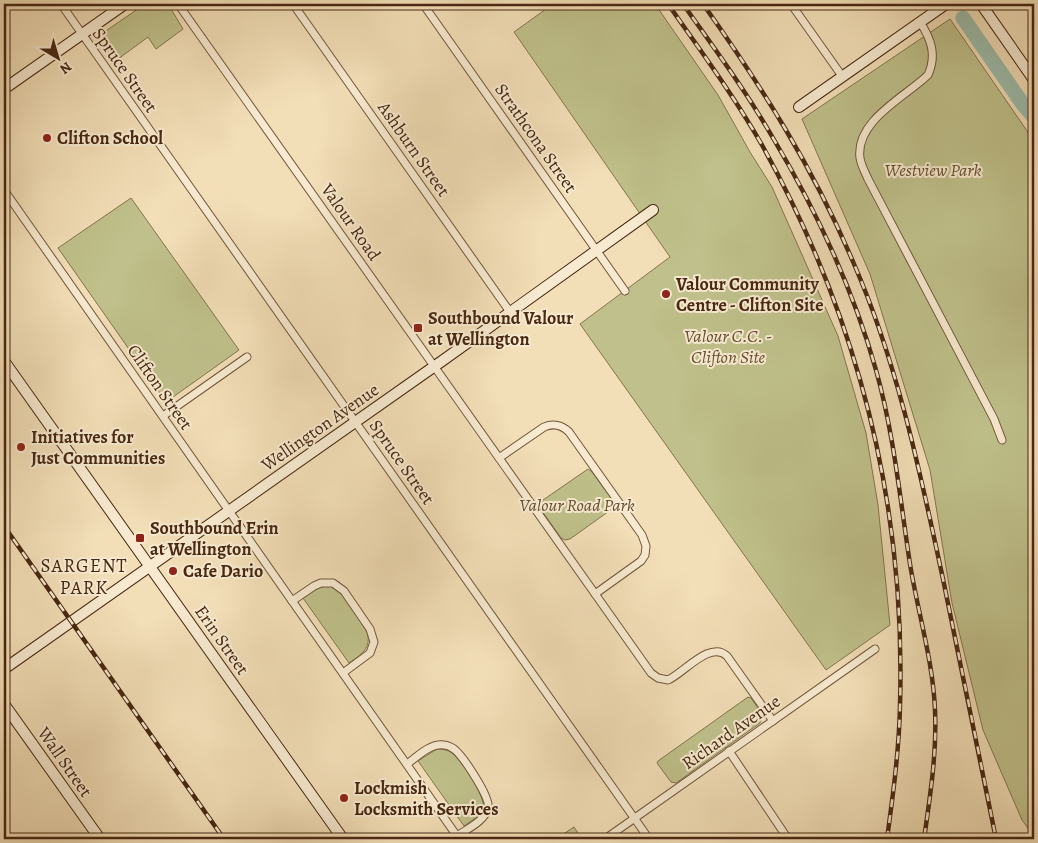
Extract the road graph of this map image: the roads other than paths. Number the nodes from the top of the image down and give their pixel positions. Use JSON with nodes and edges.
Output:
{"nodes":[{"id":1,"x":61,"y":4,"type":"edge"},
{"id":2,"x":125,"y":4,"type":"edge"},
{"id":3,"x":178,"y":4,"type":"edge"},
{"id":4,"x":293,"y":4,"type":"edge"},
{"id":5,"x":423,"y":4,"type":"edge"},
{"id":6,"x":791,"y":4,"type":"edge"},
{"id":7,"x":946,"y":4,"type":"edge"},
{"id":8,"x":981,"y":4,"type":"edge"},
{"id":9,"x":920,"y":22,"type":"junction"},
{"id":10,"x":82,"y":34,"type":"junction"},
{"id":11,"x":842,"y":76,"type":"junction"},
{"id":12,"x":1034,"y":80,"type":"edge"},
{"id":13,"x":4,"y":89,"type":"edge"},
{"id":14,"x":799,"y":107,"type":"dead end"},
{"id":15,"x":4,"y":190,"type":"edge"},
{"id":16,"x":653,"y":210,"type":"dead end"},
{"id":17,"x":597,"y":250,"type":"junction"},
{"id":18,"x":625,"y":290,"type":"dead end"},
{"id":19,"x":510,"y":312,"type":"junction"},
{"id":20,"x":247,"y":357,"type":"dead end"},
{"id":21,"x":4,"y":361,"type":"edge"},
{"id":22,"x":435,"y":366,"type":"junction"},
{"id":23,"x":163,"y":416,"type":"junction"},
{"id":24,"x":356,"y":422,"type":"junction"},
{"id":25,"x":1002,"y":440,"type":"dead end"},
{"id":26,"x":499,"y":458,"type":"junction"},
{"id":27,"x":228,"y":512,"type":"junction"},
{"id":28,"x":150,"y":566,"type":"junction"},
{"id":29,"x":595,"y":594,"type":"junction"},
{"id":30,"x":292,"y":602,"type":"junction"},
{"id":31,"x":875,"y":648,"type":"dead end"},
{"id":32,"x":4,"y":669,"type":"edge"},
{"id":33,"x":343,"y":673,"type":"junction"},
{"id":34,"x":4,"y":704,"type":"edge"},
{"id":35,"x":773,"y":721,"type":"junction"},
{"id":36,"x":729,"y":751,"type":"junction"},
{"id":37,"x":407,"y":764,"type":"junction"},
{"id":38,"x":634,"y":819,"type":"junction"},
{"id":39,"x":458,"y":837,"type":"edge"},
{"id":40,"x":100,"y":839,"type":"edge"},
{"id":41,"x":343,"y":839,"type":"edge"},
{"id":42,"x":605,"y":839,"type":"edge"},
{"id":43,"x":649,"y":839,"type":"edge"},
{"id":44,"x":788,"y":839,"type":"edge"}],
"edges":[{"from":1,"to":10,"type":"street","name":"Spruce Street"},
{"from":2,"to":10,"type":"street"},
{"from":3,"to":22,"type":"street","name":"Valour Road"},
{"from":4,"to":19,"type":"street","name":"Ashburn Street"},
{"from":5,"to":17,"type":"street","name":"Strathcona Street"},
{"from":6,"to":11,"type":"street"},
{"from":7,"to":9,"type":"street"},
{"from":8,"to":12,"type":"street"},
{"from":9,"to":11,"type":"street"},
{"from":9,"to":25,"type":"street"},
{"from":10,"to":13,"type":"street"},
{"from":10,"to":24,"type":"street","name":"Spruce Street"},
{"from":11,"to":14,"type":"street"},
{"from":15,"to":23,"type":"street","name":"Clifton Street"},
{"from":16,"to":17,"type":"street","name":"Wellington Avenue"},
{"from":17,"to":18,"type":"street","name":"Strathcona Street"},
{"from":17,"to":19,"type":"street","name":"Wellington Avenue"},
{"from":19,"to":22,"type":"street","name":"Wellington Avenue"},
{"from":20,"to":23,"type":"street"},
{"from":21,"to":28,"type":"street","name":"Erin Street"},
{"from":22,"to":24,"type":"street","name":"Wellington Avenue"},
{"from":22,"to":26,"type":"street","name":"Valour Road"},
{"from":23,"to":27,"type":"street","name":"Clifton Street"},
{"from":24,"to":27,"type":"street","name":"Wellington Avenue"},
{"from":24,"to":38,"type":"street","name":"Spruce Street"},
{"from":26,"to":29,"type":"street","name":"Valour Road"},
{"from":26,"to":29,"type":"street"},
{"from":27,"to":28,"type":"street","name":"Wellington Avenue"},
{"from":27,"to":30,"type":"street","name":"Clifton Street"},
{"from":28,"to":32,"type":"street","name":"Wellington Avenue"},
{"from":28,"to":41,"type":"street","name":"Erin Street"},
{"from":29,"to":35,"type":"street","name":"Valour Road"},
{"from":30,"to":33,"type":"street","name":"Clifton Street"},
{"from":30,"to":33,"type":"street"},
{"from":31,"to":35,"type":"street","name":"Richard Avenue"},
{"from":33,"to":37,"type":"street","name":"Clifton Street"},
{"from":34,"to":40,"type":"street","name":"Wall Street"},
{"from":35,"to":36,"type":"street","name":"Richard Avenue"},
{"from":36,"to":38,"type":"street","name":"Richard Avenue"},
{"from":36,"to":44,"type":"street"},
{"from":37,"to":39,"type":"street","name":"Clifton Street"},
{"from":37,"to":39,"type":"street","name":"Clifton Street"},
{"from":38,"to":42,"type":"street","name":"Richard Avenue"},
{"from":38,"to":43,"type":"street","name":"Spruce Street"}]}
